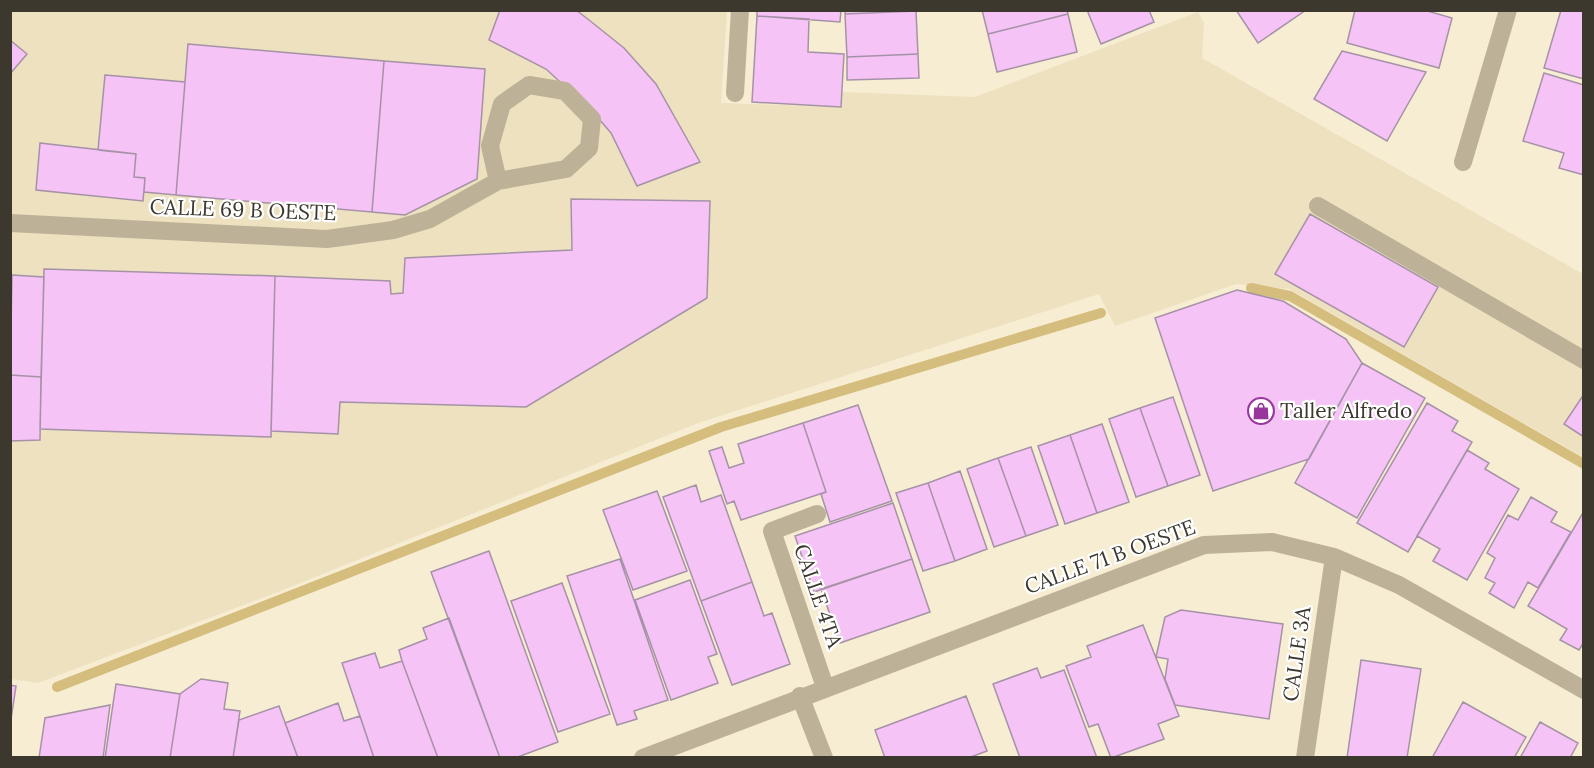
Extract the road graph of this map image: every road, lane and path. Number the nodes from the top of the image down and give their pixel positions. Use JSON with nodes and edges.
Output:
{"nodes":[{"id":1,"x":740,"y":10,"type":"edge"},
{"id":2,"x":1508,"y":10,"type":"edge"},
{"id":3,"x":735,"y":93,"type":"dead end"},
{"id":4,"x":1463,"y":162,"type":"dead end"},
{"id":5,"x":498,"y":181,"type":"junction"},
{"id":6,"x":1318,"y":206,"type":"dead end"},
{"id":7,"x":10,"y":223,"type":"edge"},
{"id":8,"x":1584,"y":360,"type":"edge"},
{"id":9,"x":817,"y":514,"type":"dead end"},
{"id":10,"x":1334,"y":557,"type":"junction"},
{"id":11,"x":825,"y":687,"type":"junction"},
{"id":12,"x":1584,"y":690,"type":"edge"},
{"id":13,"x":800,"y":696,"type":"junction"},
{"id":14,"x":643,"y":758,"type":"edge"},
{"id":15,"x":824,"y":758,"type":"edge"},
{"id":16,"x":1305,"y":758,"type":"edge"}],
"edges":[{"from":1,"to":3,"type":"street"},
{"from":2,"to":4,"type":"street"},
{"from":5,"to":5,"type":"street","name":"CALLE 69 B OESTE"},
{"from":5,"to":7,"type":"street","name":"CALLE 69 B OESTE"},
{"from":6,"to":8,"type":"street"},
{"from":9,"to":11,"type":"street","name":"CALLE 4TA"},
{"from":10,"to":11,"type":"street","name":"CALLE 71 B OESTE"},
{"from":10,"to":12,"type":"street","name":"CALLE 71 B OESTE"},
{"from":10,"to":16,"type":"street","name":"CALLE 3A"},
{"from":11,"to":13,"type":"street","name":"CALLE 71 B OESTE"},
{"from":13,"to":14,"type":"street","name":"CALLE 71 B OESTE"},
{"from":13,"to":15,"type":"street"}]}
